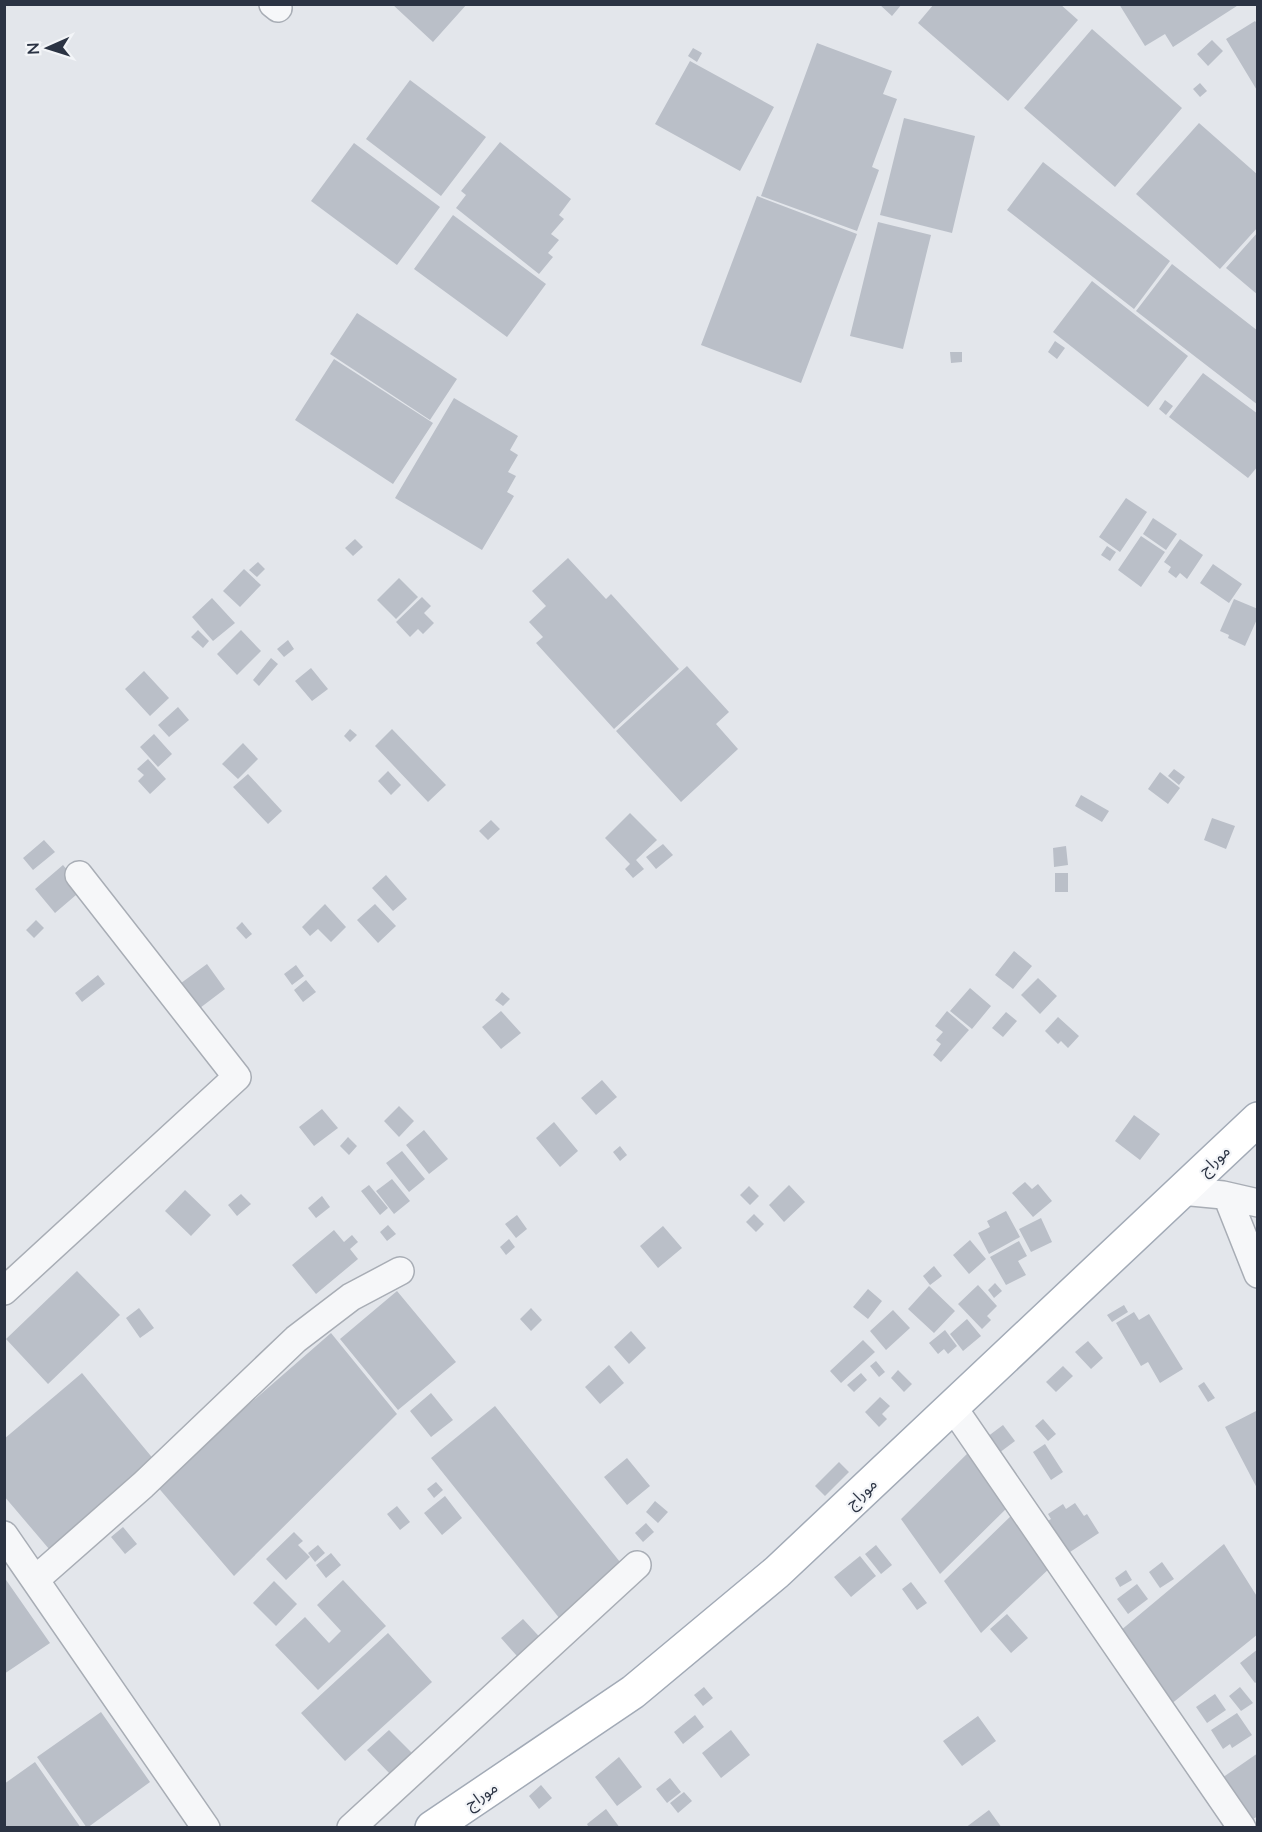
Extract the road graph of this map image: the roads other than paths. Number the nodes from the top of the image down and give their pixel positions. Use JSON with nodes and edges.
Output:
{"nodes":[{"id":1,"x":79,"y":875,"type":"dead end"},
{"id":2,"x":1257,"y":1119,"type":"edge"},
{"id":3,"x":1181,"y":1191,"type":"junction"},
{"id":4,"x":1227,"y":1196,"type":"junction"},
{"id":5,"x":1257,"y":1203,"type":"edge"},
{"id":6,"x":400,"y":1271,"type":"dead end"},
{"id":7,"x":1257,"y":1274,"type":"edge"},
{"id":8,"x":4,"y":1290,"type":"edge"},
{"id":9,"x":952,"y":1406,"type":"junction"},
{"id":10,"x":4,"y":1535,"type":"edge"},
{"id":11,"x":637,"y":1564,"type":"dead end"},
{"id":12,"x":36,"y":1579,"type":"junction"},
{"id":13,"x":206,"y":1827,"type":"edge"},
{"id":14,"x":351,"y":1827,"type":"edge"},
{"id":15,"x":432,"y":1827,"type":"edge"},
{"id":16,"x":1242,"y":1827,"type":"edge"}],
"edges":[{"from":1,"to":8,"type":"street"},
{"from":2,"to":3,"type":"main road","name":"موراج"},
{"from":3,"to":4,"type":"street"},
{"from":3,"to":9,"type":"main road","name":"موراج"},
{"from":4,"to":5,"type":"street"},
{"from":4,"to":7,"type":"street"},
{"from":6,"to":12,"type":"street"},
{"from":9,"to":15,"type":"main road","name":"موراج"},
{"from":9,"to":16,"type":"street"},
{"from":10,"to":12,"type":"street"},
{"from":11,"to":14,"type":"street"},
{"from":12,"to":13,"type":"street"}]}
